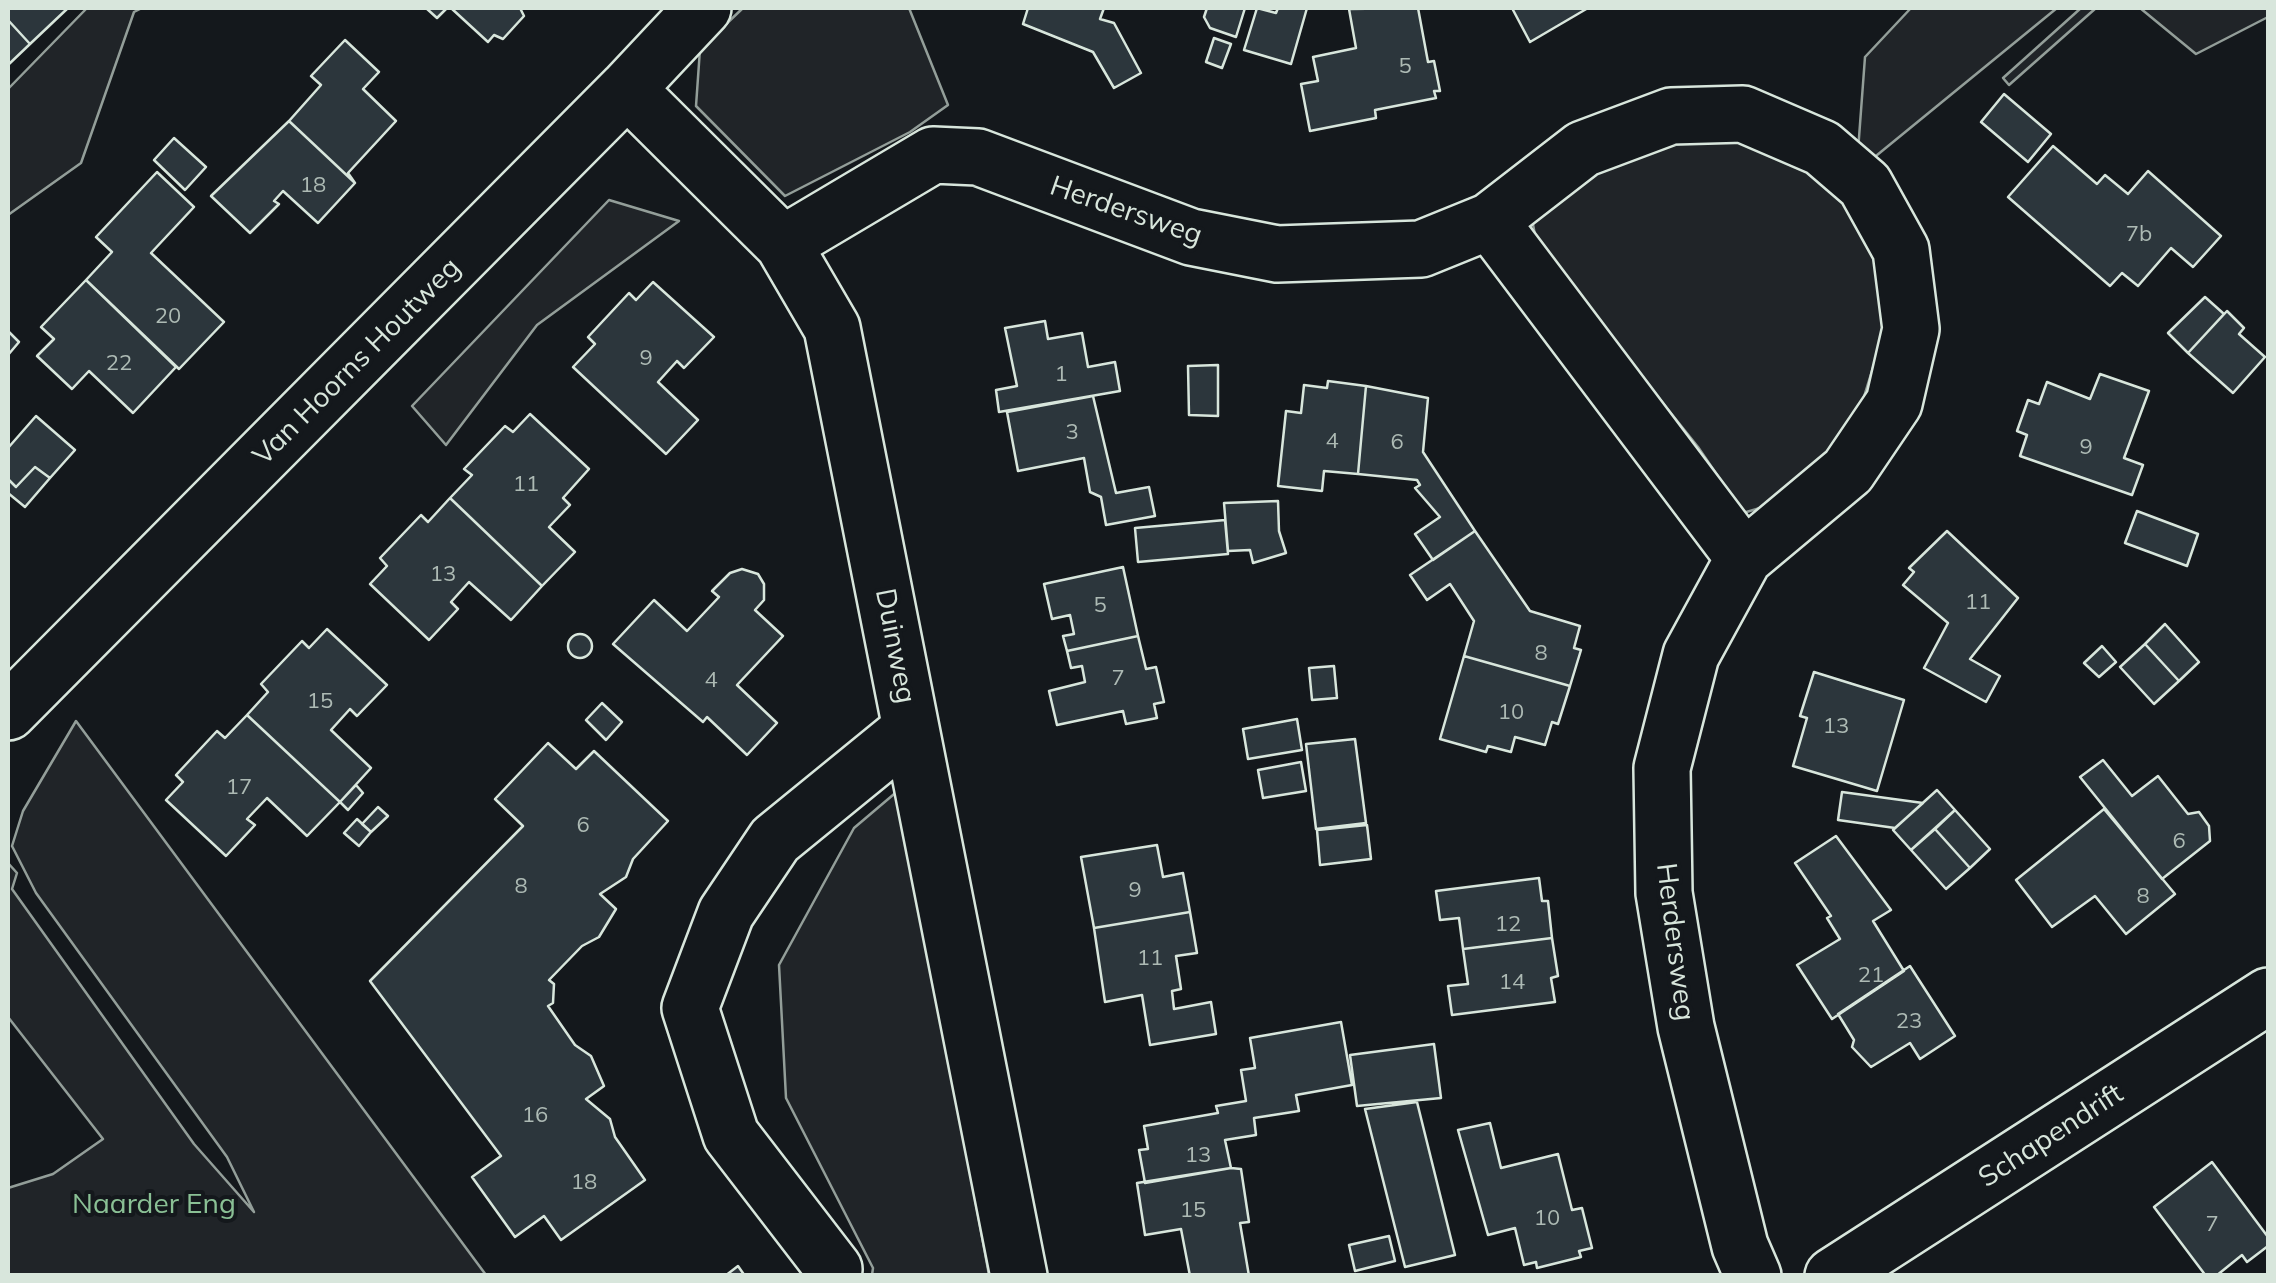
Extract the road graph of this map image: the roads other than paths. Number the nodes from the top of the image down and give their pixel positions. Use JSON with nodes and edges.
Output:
{"nodes":[{"id":1,"x":703,"y":8,"type":"edge"},
{"id":2,"x":627,"y":89,"type":"junction"},
{"id":3,"x":1490,"y":222,"type":"junction"},
{"id":4,"x":783,"y":244,"type":"junction"},
{"id":5,"x":1744,"y":558,"type":"junction"},
{"id":6,"x":8,"y":712,"type":"edge"},
{"id":7,"x":911,"y":729,"type":"junction"},
{"id":8,"x":2268,"y":996,"type":"edge"},
{"id":9,"x":834,"y":1269,"type":"dead end"},
{"id":10,"x":1019,"y":1276,"type":"edge"},
{"id":11,"x":1753,"y":1276,"type":"edge"},
{"id":12,"x":1833,"y":1276,"type":"edge"}],
"edges":[{"from":1,"to":2,"type":"street","name":"Van Hoorns Houtweg"},
{"from":2,"to":4,"type":"street","name":"Duinweg"},
{"from":2,"to":6,"type":"street","name":"Van Hoorns Houtweg"},
{"from":3,"to":4,"type":"street","name":"Herdersweg"},
{"from":3,"to":5,"type":"street"},
{"from":3,"to":5,"type":"street","name":"Herdersweg"},
{"from":4,"to":7,"type":"street","name":"Duinweg"},
{"from":5,"to":11,"type":"street","name":"Herdersweg"},
{"from":7,"to":9,"type":"street"},
{"from":7,"to":10,"type":"street","name":"Duinweg"},
{"from":8,"to":12,"type":"street","name":"Schapendrift"}]}
